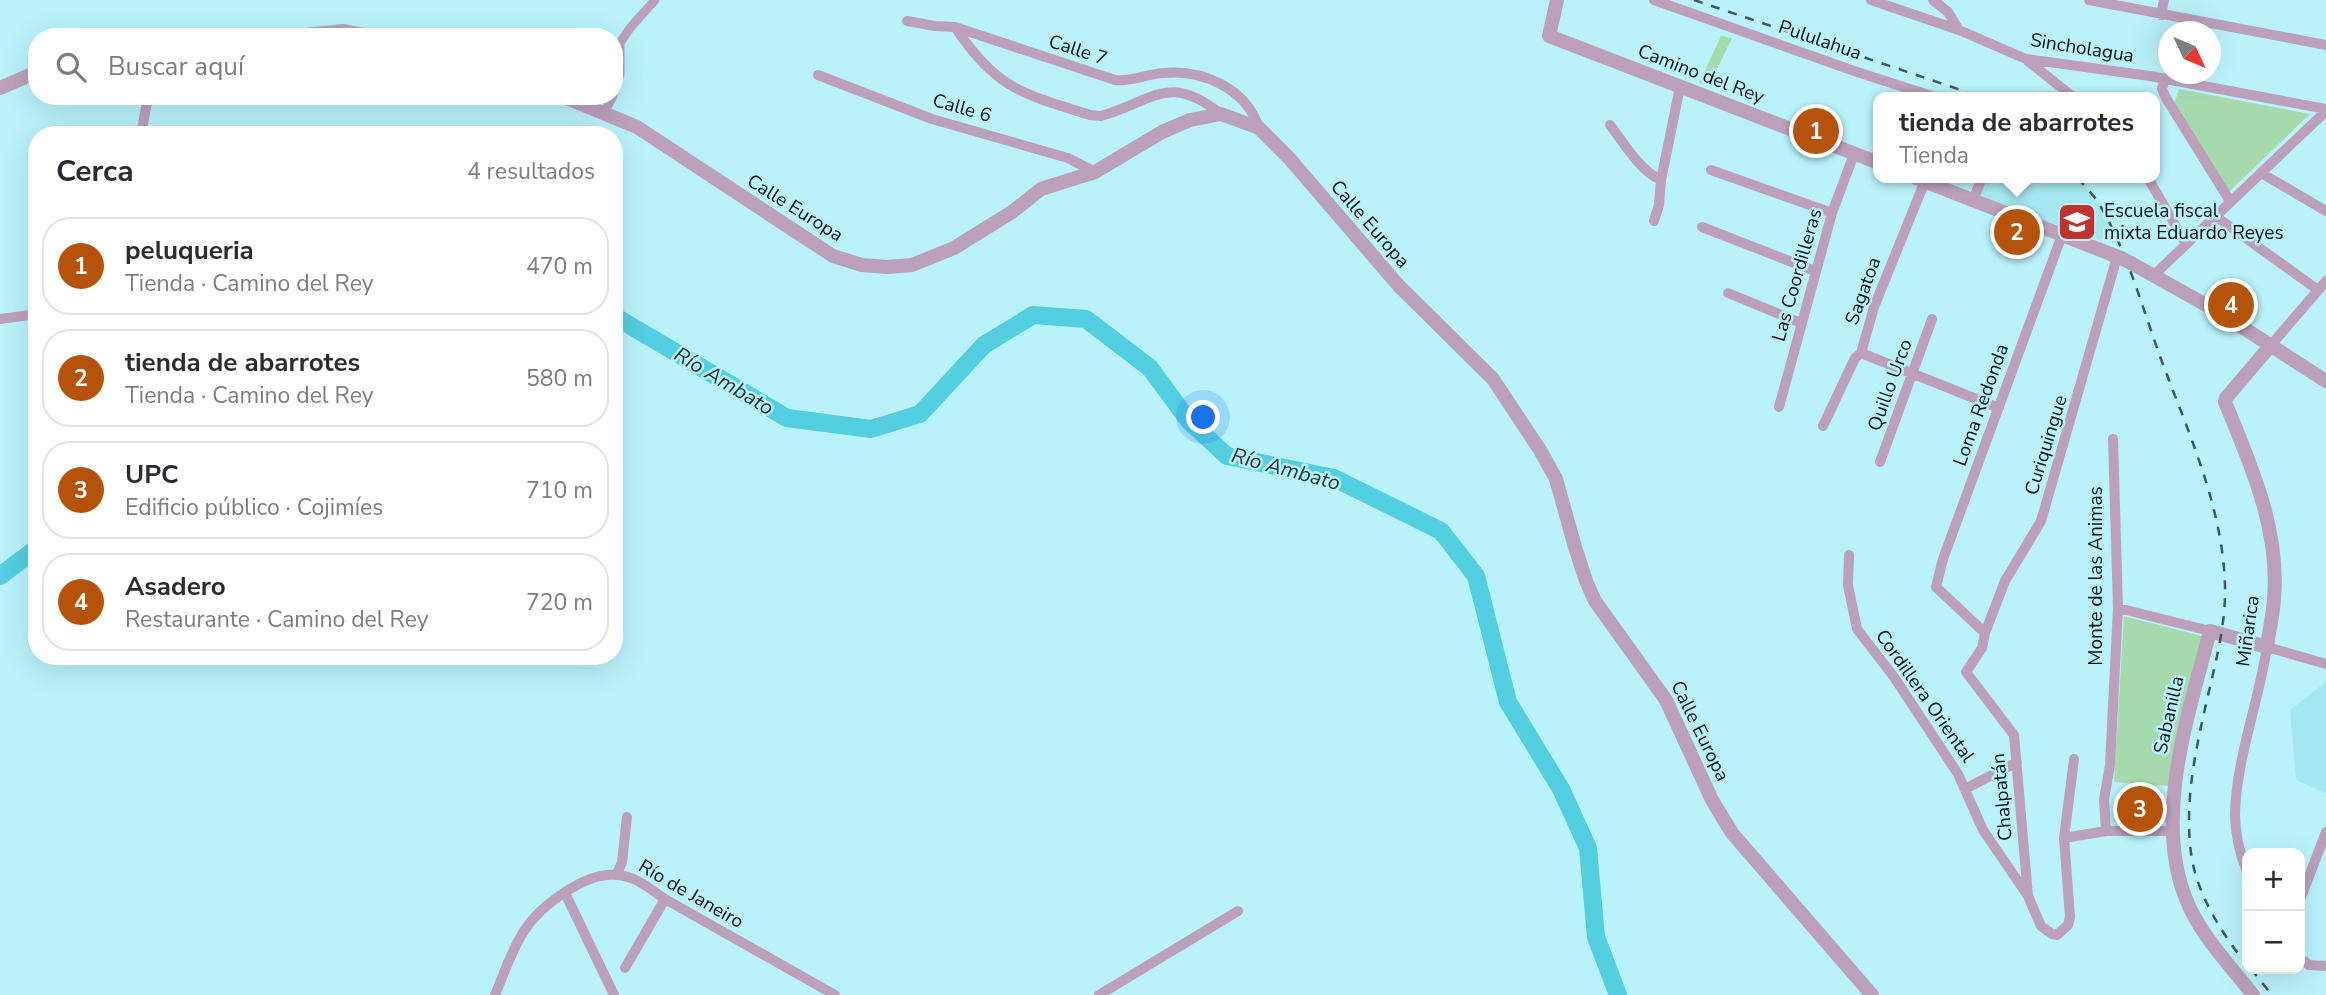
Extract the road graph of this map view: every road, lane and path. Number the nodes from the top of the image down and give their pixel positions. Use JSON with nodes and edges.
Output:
{"nodes":[{"id":1,"x":655,"y":0,"type":"edge"},
{"id":2,"x":1557,"y":0,"type":"edge"},
{"id":3,"x":1654,"y":0,"type":"edge"},
{"id":4,"x":1871,"y":0,"type":"edge"},
{"id":5,"x":1933,"y":0,"type":"edge"},
{"id":6,"x":2090,"y":0,"type":"edge"},
{"id":7,"x":2164,"y":0,"type":"edge"},
{"id":8,"x":2161,"y":15,"type":"junction"},
{"id":9,"x":907,"y":21,"type":"dead end"},
{"id":10,"x":955,"y":27,"type":"junction"},
{"id":11,"x":1959,"y":30,"type":"junction"},
{"id":12,"x":623,"y":38,"type":"edge"},
{"id":13,"x":2326,"y":45,"type":"edge"},
{"id":14,"x":2026,"y":59,"type":"junction"},
{"id":15,"x":818,"y":75,"type":"dead end"},
{"id":16,"x":28,"y":76,"type":"edge"},
{"id":17,"x":2158,"y":78,"type":"edge"},
{"id":18,"x":2164,"y":84,"type":"edge"},
{"id":19,"x":2191,"y":84,"type":"edge"},
{"id":20,"x":1680,"y":87,"type":"junction"},
{"id":21,"x":0,"y":88,"type":"edge"},
{"id":22,"x":1919,"y":92,"type":"edge"},
{"id":23,"x":2067,"y":92,"type":"edge"},
{"id":24,"x":146,"y":105,"type":"edge"},
{"id":25,"x":584,"y":105,"type":"edge"},
{"id":26,"x":608,"y":105,"type":"edge"},
{"id":27,"x":2326,"y":110,"type":"edge"},
{"id":28,"x":604,"y":113,"type":"junction"},
{"id":29,"x":1221,"y":114,"type":"junction"},
{"id":30,"x":1610,"y":125,"type":"dead end"},
{"id":31,"x":143,"y":126,"type":"edge"},
{"id":32,"x":1259,"y":128,"type":"junction"},
{"id":33,"x":1854,"y":154,"type":"junction"},
{"id":34,"x":1873,"y":161,"type":"edge"},
{"id":35,"x":1711,"y":170,"type":"dead end"},
{"id":36,"x":1096,"y":172,"type":"junction"},
{"id":37,"x":2261,"y":173,"type":"junction"},
{"id":38,"x":1661,"y":180,"type":"junction"},
{"id":39,"x":1919,"y":183,"type":"edge"},
{"id":40,"x":1928,"y":183,"type":"edge"},
{"id":41,"x":1980,"y":183,"type":"edge"},
{"id":42,"x":2151,"y":183,"type":"edge"},
{"id":43,"x":1973,"y":200,"type":"junction"},
{"id":44,"x":2230,"y":201,"type":"junction"},
{"id":45,"x":2326,"y":211,"type":"edge"},
{"id":46,"x":1832,"y":214,"type":"junction"},
{"id":47,"x":2215,"y":216,"type":"junction"},
{"id":48,"x":1654,"y":221,"type":"dead end"},
{"id":49,"x":1702,"y":227,"type":"dead end"},
{"id":50,"x":2062,"y":235,"type":"junction"},
{"id":51,"x":2186,"y":244,"type":"junction"},
{"id":52,"x":2123,"y":260,"type":"junction"},
{"id":53,"x":1815,"y":271,"type":"junction"},
{"id":54,"x":2154,"y":275,"type":"junction"},
{"id":55,"x":2322,"y":286,"type":"edge"},
{"id":56,"x":1728,"y":293,"type":"dead end"},
{"id":57,"x":28,"y":315,"type":"edge"},
{"id":58,"x":0,"y":319,"type":"edge"},
{"id":59,"x":1932,"y":319,"type":"dead end"},
{"id":60,"x":1801,"y":323,"type":"junction"},
{"id":61,"x":2271,"y":345,"type":"junction"},
{"id":62,"x":1861,"y":354,"type":"junction"},
{"id":63,"x":1913,"y":373,"type":"junction"},
{"id":64,"x":2326,"y":381,"type":"edge"},
{"id":65,"x":1779,"y":407,"type":"dead end"},
{"id":66,"x":1999,"y":408,"type":"junction"},
{"id":67,"x":1822,"y":426,"type":"dead end"},
{"id":68,"x":2113,"y":439,"type":"dead end"},
{"id":69,"x":1880,"y":462,"type":"dead end"},
{"id":70,"x":1849,"y":555,"type":"dead end"},
{"id":71,"x":2118,"y":608,"type":"junction"},
{"id":72,"x":2210,"y":631,"type":"junction"},
{"id":73,"x":1985,"y":633,"type":"junction"},
{"id":74,"x":2267,"y":647,"type":"junction"},
{"id":75,"x":2326,"y":664,"type":"edge"},
{"id":76,"x":2074,"y":759,"type":"dead end"},
{"id":77,"x":2017,"y":762,"type":"junction"},
{"id":78,"x":1965,"y":789,"type":"junction"},
{"id":79,"x":627,"y":817,"type":"dead end"},
{"id":80,"x":2106,"y":831,"type":"junction"},
{"id":81,"x":2174,"y":831,"type":"junction"},
{"id":82,"x":2326,"y":832,"type":"edge"},
{"id":83,"x":2064,"y":838,"type":"junction"},
{"id":84,"x":2242,"y":859,"type":"edge"},
{"id":85,"x":617,"y":874,"type":"junction"},
{"id":86,"x":2305,"y":887,"type":"edge"},
{"id":87,"x":565,"y":893,"type":"junction"},
{"id":88,"x":2028,"y":896,"type":"junction"},
{"id":89,"x":664,"y":899,"type":"junction"},
{"id":90,"x":1238,"y":911,"type":"dead end"},
{"id":91,"x":2305,"y":961,"type":"edge"},
{"id":92,"x":2326,"y":966,"type":"edge"},
{"id":93,"x":625,"y":968,"type":"dead end"},
{"id":94,"x":811,"y":990,"type":"edge"},
{"id":95,"x":495,"y":995,"type":"edge"},
{"id":96,"x":614,"y":995,"type":"edge"},
{"id":97,"x":835,"y":995,"type":"edge"},
{"id":98,"x":1099,"y":995,"type":"edge"},
{"id":99,"x":1872,"y":995,"type":"edge"},
{"id":100,"x":2253,"y":995,"type":"edge"}],
"edges":[{"from":1,"to":12,"type":"street"},
{"from":2,"to":20,"type":"street","name":"Camino del Rey"},
{"from":3,"to":22,"type":"street","name":"Pululahua"},
{"from":4,"to":11,"type":"street"},
{"from":5,"to":11,"type":"street","name":"Sincholagua"},
{"from":6,"to":8,"type":"street"},
{"from":7,"to":8,"type":"street"},
{"from":8,"to":13,"type":"street"},
{"from":9,"to":10,"type":"street","name":"Calle 7"},
{"from":10,"to":29,"type":"street"},
{"from":10,"to":32,"type":"street","name":"Calle 7"},
{"from":11,"to":14,"type":"street","name":"Sincholagua"},
{"from":14,"to":17,"type":"street","name":"Sincholagua"},
{"from":14,"to":23,"type":"street"},
{"from":15,"to":36,"type":"street","name":"Calle 6"},
{"from":16,"to":21,"type":"street"},
{"from":18,"to":44,"type":"street"},
{"from":19,"to":27,"type":"street","name":"Sincholagua"},
{"from":20,"to":33,"type":"street","name":"Camino del Rey"},
{"from":20,"to":38,"type":"street"},
{"from":24,"to":31,"type":"street"},
{"from":25,"to":28,"type":"street","name":"Calle Europa"},
{"from":26,"to":28,"type":"street"},
{"from":27,"to":37,"type":"street"},
{"from":28,"to":36,"type":"street","name":"Calle Europa"},
{"from":29,"to":32,"type":"street","name":"Calle Europa"},
{"from":29,"to":36,"type":"street","name":"Calle Europa"},
{"from":30,"to":38,"type":"street"},
{"from":32,"to":99,"type":"street","name":"Calle Europa"},
{"from":33,"to":34,"type":"street","name":"Camino del Rey"},
{"from":33,"to":46,"type":"street","name":"Las Coordilleras"},
{"from":35,"to":46,"type":"street"},
{"from":37,"to":44,"type":"street"},
{"from":37,"to":45,"type":"street"},
{"from":38,"to":48,"type":"street"},
{"from":39,"to":62,"type":"street","name":"Sagatoa"},
{"from":40,"to":43,"type":"street"},
{"from":41,"to":43,"type":"street"},
{"from":42,"to":51,"type":"street"},
{"from":43,"to":50,"type":"street"},
{"from":44,"to":47,"type":"street"},
{"from":46,"to":53,"type":"street","name":"Las Coordilleras"},
{"from":47,"to":51,"type":"street"},
{"from":47,"to":55,"type":"street"},
{"from":49,"to":53,"type":"street"},
{"from":50,"to":52,"type":"street"},
{"from":50,"to":66,"type":"street","name":"Loma Redonda"},
{"from":51,"to":54,"type":"street"},
{"from":52,"to":54,"type":"street"},
{"from":52,"to":73,"type":"street","name":"Curiquingue"},
{"from":53,"to":60,"type":"street","name":"Las Coordilleras"},
{"from":54,"to":61,"type":"street"},
{"from":55,"to":61,"type":"street"},
{"from":56,"to":60,"type":"street"},
{"from":57,"to":58,"type":"street"},
{"from":59,"to":63,"type":"street","name":"Quillo Urco"},
{"from":60,"to":65,"type":"street","name":"Las Coordilleras"},
{"from":61,"to":64,"type":"street"},
{"from":61,"to":74,"type":"street","name":"Miñarica"},
{"from":62,"to":63,"type":"street","name":"Sagatoa"},
{"from":62,"to":67,"type":"street"},
{"from":63,"to":66,"type":"street","name":"Sagatoa"},
{"from":63,"to":69,"type":"street","name":"Quillo Urco"},
{"from":66,"to":73,"type":"street","name":"Loma Redonda"},
{"from":68,"to":71,"type":"street","name":"Monte de las Animas"},
{"from":70,"to":78,"type":"street","name":"Cordillera Oriental"},
{"from":71,"to":72,"type":"street"},
{"from":71,"to":80,"type":"street","name":"Monte de las Animas"},
{"from":72,"to":74,"type":"street"},
{"from":72,"to":81,"type":"street","name":"Sabanilla"},
{"from":73,"to":77,"type":"street","name":"Chalpatán"},
{"from":74,"to":75,"type":"street"},
{"from":74,"to":84,"type":"street","name":"Miñarica"},
{"from":76,"to":83,"type":"street"},
{"from":77,"to":78,"type":"street"},
{"from":77,"to":88,"type":"street","name":"Chalpatán"},
{"from":78,"to":88,"type":"street","name":"Cordillera Oriental"},
{"from":79,"to":85,"type":"street"},
{"from":80,"to":81,"type":"street"},
{"from":80,"to":83,"type":"street"},
{"from":81,"to":100,"type":"street","name":"Sabanilla"},
{"from":82,"to":86,"type":"street"},
{"from":83,"to":88,"type":"street","name":"Cordillera Oriental"},
{"from":85,"to":87,"type":"street","name":"Río de Janeiro"},
{"from":85,"to":89,"type":"street","name":"Río de Janeiro"},
{"from":87,"to":95,"type":"street","name":"Río de Janeiro"},
{"from":87,"to":96,"type":"street"},
{"from":89,"to":93,"type":"street"},
{"from":89,"to":94,"type":"street","name":"Río de Janeiro"},
{"from":90,"to":98,"type":"street"},
{"from":91,"to":92,"type":"street"},
{"from":94,"to":97,"type":"street","name":"Río de Janeiro"}]}
